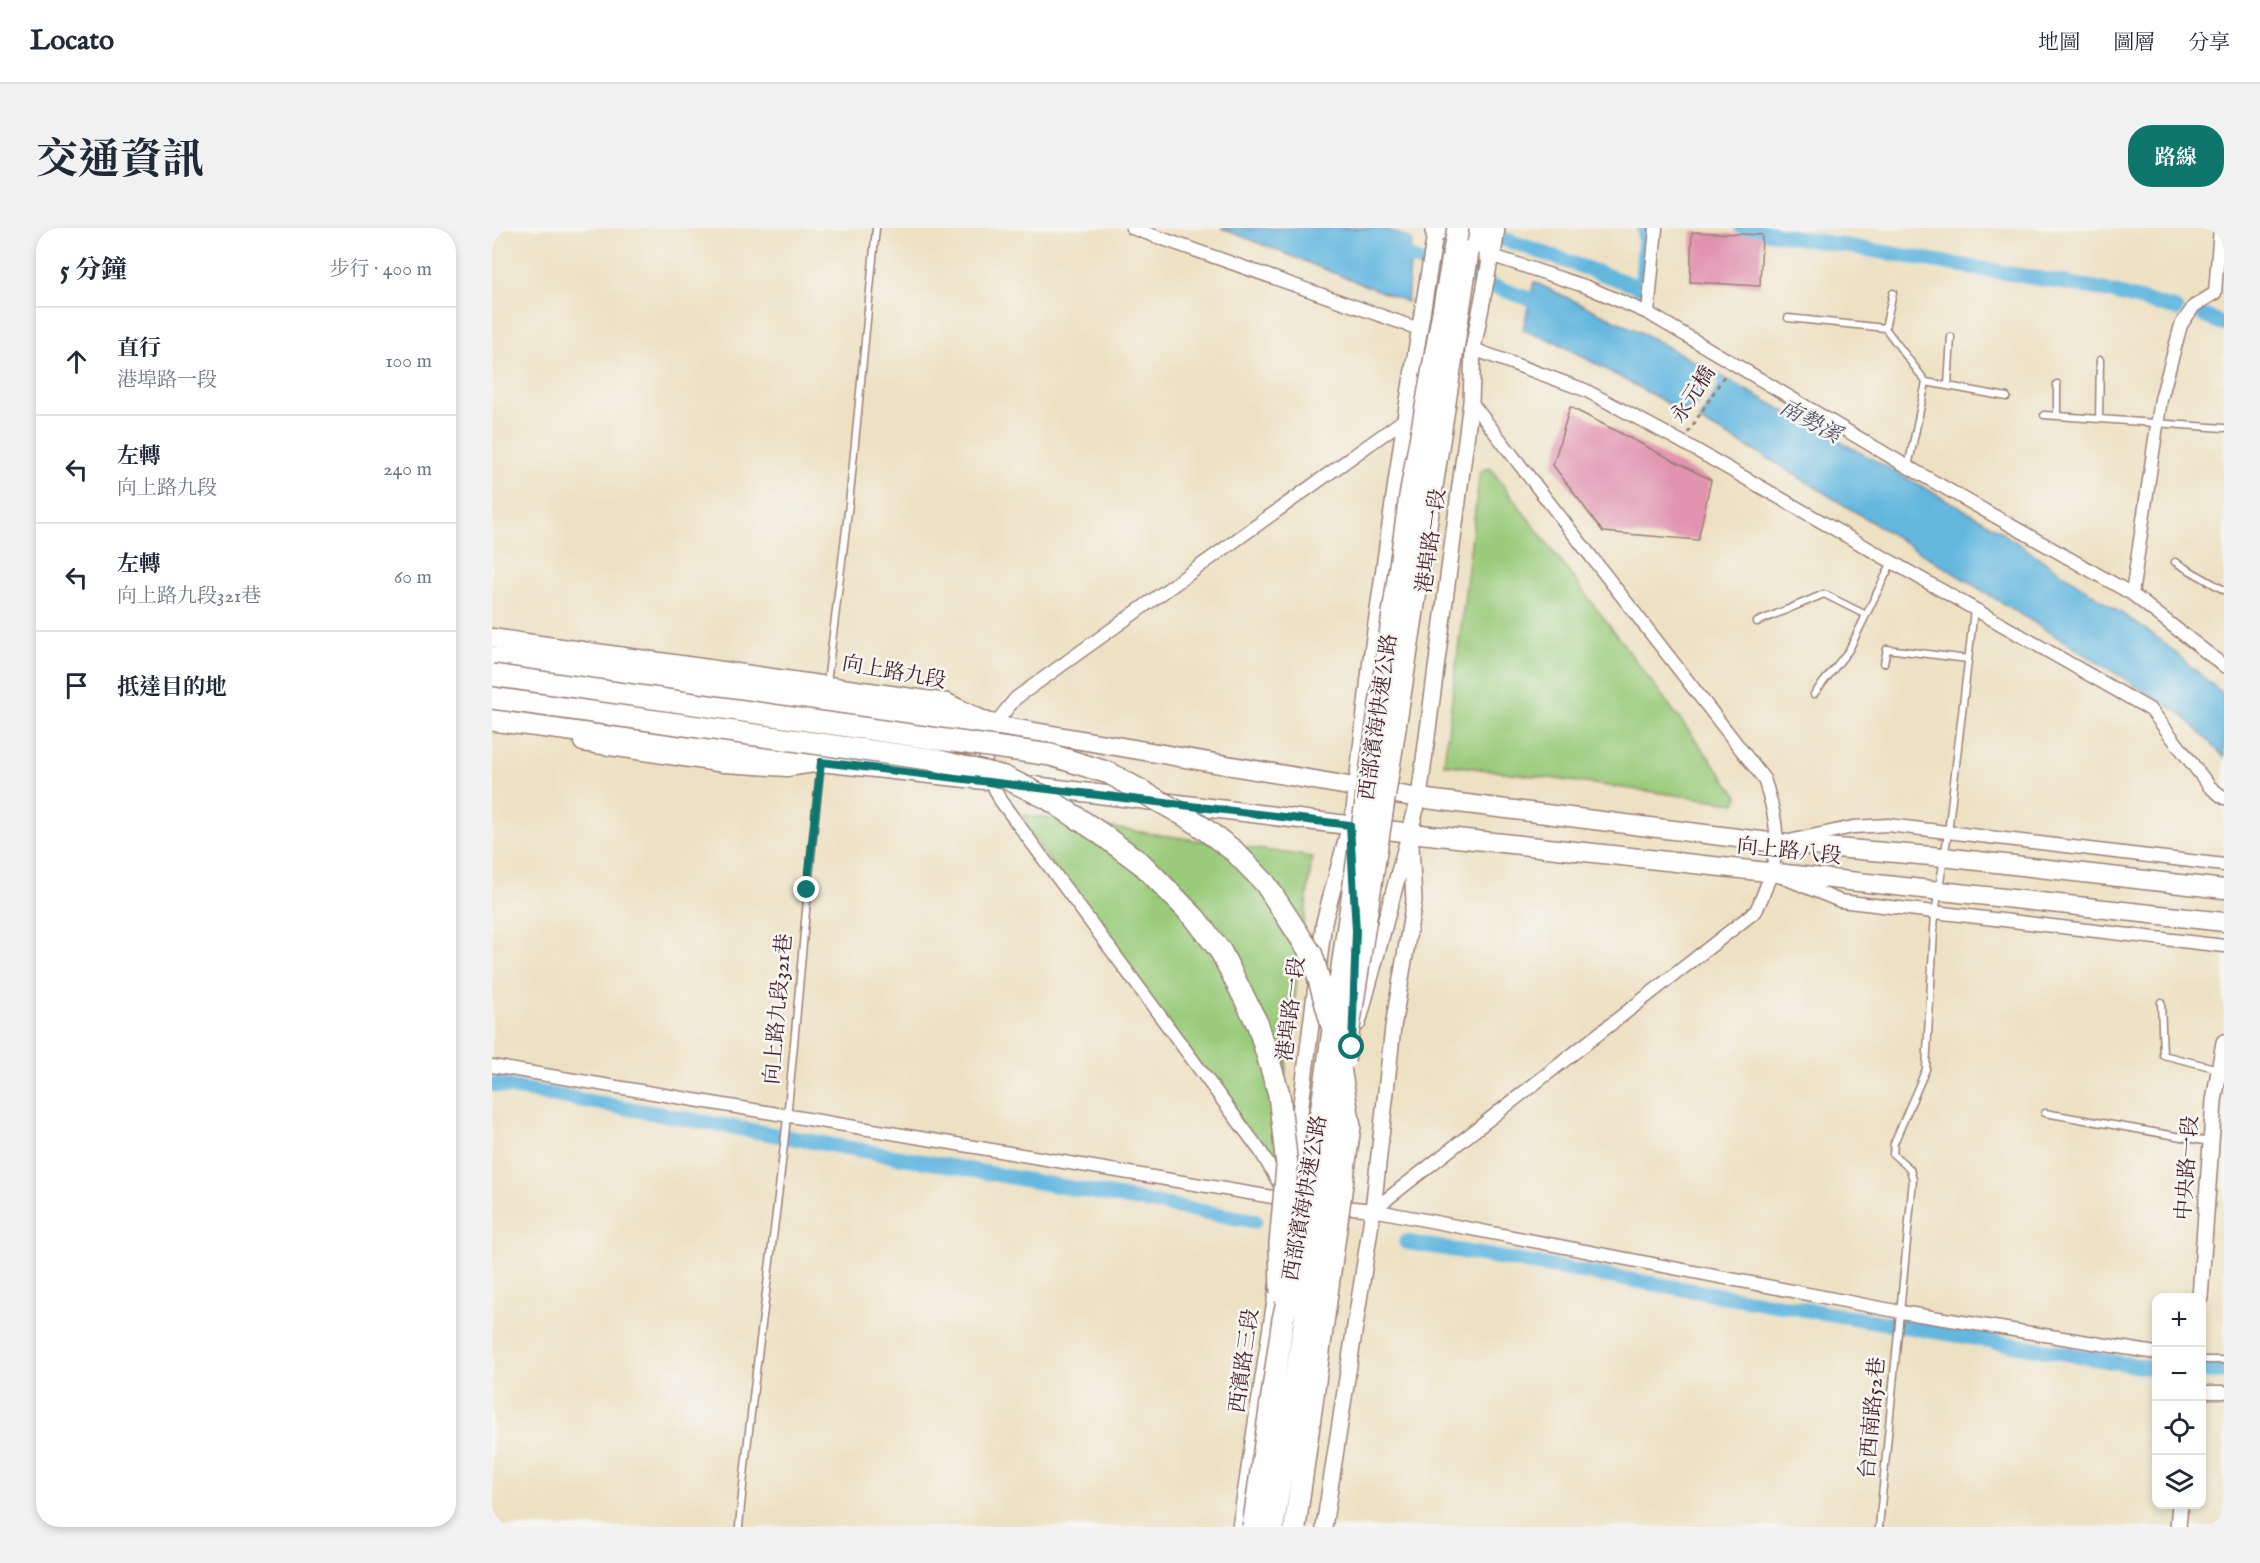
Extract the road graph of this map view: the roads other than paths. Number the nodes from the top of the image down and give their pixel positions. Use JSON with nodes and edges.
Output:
{"nodes":[{"id":1,"x":876,"y":228,"type":"edge"},
{"id":2,"x":1132,"y":228,"type":"edge"},
{"id":3,"x":1458,"y":228,"type":"edge"},
{"id":4,"x":1472,"y":228,"type":"edge"},
{"id":5,"x":1477,"y":228,"type":"edge"},
{"id":6,"x":1488,"y":228,"type":"edge"},
{"id":7,"x":1494,"y":228,"type":"edge"},
{"id":8,"x":1499,"y":228,"type":"edge"},
{"id":9,"x":1656,"y":228,"type":"edge"},
{"id":10,"x":2220,"y":228,"type":"edge"},
{"id":11,"x":1434,"y":229,"type":"edge"},
{"id":12,"x":1490,"y":255,"type":"junction"},
{"id":13,"x":1893,"y":293,"type":"dead end"},
{"id":14,"x":1648,"y":313,"type":"junction"},
{"id":15,"x":1788,"y":318,"type":"dead end"},
{"id":16,"x":1885,"y":328,"type":"junction"},
{"id":17,"x":1419,"y":329,"type":"junction"},
{"id":18,"x":1951,"y":337,"type":"dead end"},
{"id":19,"x":1473,"y":349,"type":"junction"},
{"id":20,"x":2100,"y":360,"type":"dead end"},
{"id":21,"x":1926,"y":382,"type":"junction"},
{"id":22,"x":2056,"y":384,"type":"dead end"},
{"id":23,"x":1948,"y":386,"type":"junction"},
{"id":24,"x":2007,"y":397,"type":"dead end"},
{"id":25,"x":1471,"y":402,"type":"junction"},
{"id":26,"x":2044,"y":415,"type":"dead end"},
{"id":27,"x":2057,"y":416,"type":"junction"},
{"id":28,"x":1405,"y":419,"type":"junction"},
{"id":29,"x":2099,"y":419,"type":"junction"},
{"id":30,"x":2158,"y":424,"type":"junction"},
{"id":31,"x":2224,"y":428,"type":"edge"},
{"id":32,"x":1908,"y":467,"type":"junction"},
{"id":33,"x":1892,"y":562,"type":"junction"},
{"id":34,"x":2175,"y":562,"type":"dead end"},
{"id":35,"x":2224,"y":590,"type":"edge"},
{"id":36,"x":2132,"y":594,"type":"junction"},
{"id":37,"x":1974,"y":610,"type":"junction"},
{"id":38,"x":1866,"y":615,"type":"junction"},
{"id":39,"x":1757,"y":622,"type":"dead end"},
{"id":40,"x":492,"y":638,"type":"edge"},
{"id":41,"x":492,"y":658,"type":"edge"},
{"id":42,"x":1968,"y":659,"type":"junction"},
{"id":43,"x":1884,"y":663,"type":"dead end"},
{"id":44,"x":2224,"y":666,"type":"edge"},
{"id":45,"x":492,"y":675,"type":"edge"},
{"id":46,"x":492,"y":685,"type":"edge"},
{"id":47,"x":828,"y":694,"type":"junction"},
{"id":48,"x":1814,"y":694,"type":"dead end"},
{"id":49,"x":492,"y":698,"type":"edge"},
{"id":50,"x":725,"y":716,"type":"junction"},
{"id":51,"x":492,"y":720,"type":"edge"},
{"id":52,"x":993,"y":725,"type":"junction"},
{"id":53,"x":492,"y":729,"type":"edge"},
{"id":54,"x":825,"y":733,"type":"junction"},
{"id":55,"x":821,"y":762,"type":"junction"},
{"id":56,"x":990,"y":780,"type":"junction"},
{"id":57,"x":1354,"y":787,"type":"junction"},
{"id":58,"x":1419,"y":798,"type":"junction"},
{"id":59,"x":2224,"y":798,"type":"edge"},
{"id":60,"x":1350,"y":825,"type":"junction"},
{"id":61,"x":1411,"y":833,"type":"junction"},
{"id":62,"x":1948,"y":833,"type":"junction"},
{"id":63,"x":1777,"y":843,"type":"junction"},
{"id":64,"x":1943,"y":857,"type":"junction"},
{"id":65,"x":2224,"y":865,"type":"edge"},
{"id":66,"x":1773,"y":873,"type":"junction"},
{"id":67,"x":2224,"y":889,"type":"edge"},
{"id":68,"x":1938,"y":890,"type":"junction"},
{"id":69,"x":1935,"y":913,"type":"junction"},
{"id":70,"x":2224,"y":922,"type":"edge"},
{"id":71,"x":2224,"y":946,"type":"edge"},
{"id":72,"x":2161,"y":1002,"type":"dead end"},
{"id":73,"x":2224,"y":1042,"type":"edge"},
{"id":74,"x":1352,"y":1047,"type":"junction"},
{"id":75,"x":492,"y":1066,"type":"edge"},
{"id":76,"x":2219,"y":1069,"type":"junction"},
{"id":77,"x":2045,"y":1113,"type":"dead end"},
{"id":78,"x":787,"y":1116,"type":"junction"},
{"id":79,"x":2211,"y":1142,"type":"junction"},
{"id":80,"x":1289,"y":1201,"type":"junction"},
{"id":81,"x":1331,"y":1206,"type":"junction"},
{"id":82,"x":1373,"y":1210,"type":"junction"},
{"id":83,"x":2200,"y":1293,"type":"edge"},
{"id":84,"x":1900,"y":1315,"type":"junction"},
{"id":85,"x":1283,"y":1319,"type":"junction"},
{"id":86,"x":2152,"y":1352,"type":"edge"},
{"id":87,"x":2206,"y":1360,"type":"edge"},
{"id":88,"x":2224,"y":1360,"type":"edge"},
{"id":89,"x":2206,"y":1392,"type":"edge"},
{"id":90,"x":2224,"y":1392,"type":"edge"},
{"id":91,"x":2180,"y":1509,"type":"edge"},
{"id":92,"x":739,"y":1527,"type":"edge"},
{"id":93,"x":1240,"y":1527,"type":"edge"},
{"id":94,"x":1253,"y":1527,"type":"edge"},
{"id":95,"x":1273,"y":1527,"type":"edge"},
{"id":96,"x":1284,"y":1527,"type":"edge"},
{"id":97,"x":1295,"y":1527,"type":"edge"},
{"id":98,"x":1324,"y":1527,"type":"edge"},
{"id":99,"x":1879,"y":1527,"type":"edge"},
{"id":100,"x":2178,"y":1527,"type":"edge"}],
"edges":[{"from":1,"to":47,"type":"lane","name":"向上路九段321巷"},
{"from":2,"to":17,"type":"street"},
{"from":3,"to":85,"type":"highway","name":"西部濱海快速公路","bridge":true},
{"from":4,"to":95,"type":"highway","name":"西部濱海快速公路","bridge":true},
{"from":5,"to":28,"type":"street"},
{"from":6,"to":12,"type":"street","name":"港埠路一段"},
{"from":7,"to":12,"type":"highway"},
{"from":8,"to":12,"type":"street","name":"港埠路一段"},
{"from":9,"to":14,"type":"street"},
{"from":10,"to":30,"type":"street"},
{"from":11,"to":17,"type":"street","name":"港埠路一段"},
{"from":12,"to":14,"type":"street"},
{"from":12,"to":19,"type":"street","name":"港埠路一段"},
{"from":13,"to":16,"type":"lane"},
{"from":14,"to":32,"type":"street"},
{"from":15,"to":16,"type":"lane"},
{"from":16,"to":21,"type":"lane"},
{"from":17,"to":28,"type":"street","name":"港埠路一段"},
{"from":18,"to":23,"type":"lane"},
{"from":19,"to":25,"type":"street","name":"港埠路一段"},
{"from":19,"to":33,"type":"street"},
{"from":20,"to":29,"type":"lane"},
{"from":21,"to":23,"type":"lane"},
{"from":21,"to":32,"type":"lane"},
{"from":22,"to":27,"type":"lane"},
{"from":23,"to":24,"type":"lane"},
{"from":25,"to":58,"type":"street","name":"港埠路一段"},
{"from":25,"to":63,"type":"street"},
{"from":26,"to":27,"type":"lane"},
{"from":27,"to":29,"type":"lane"},
{"from":28,"to":52,"type":"street"},
{"from":28,"to":57,"type":"street","name":"港埠路一段"},
{"from":29,"to":30,"type":"lane"},
{"from":30,"to":31,"type":"lane"},
{"from":30,"to":36,"type":"street"},
{"from":32,"to":36,"type":"street"},
{"from":33,"to":37,"type":"street"},
{"from":33,"to":38,"type":"lane"},
{"from":34,"to":35,"type":"lane"},
{"from":36,"to":44,"type":"street"},
{"from":37,"to":42,"type":"lane"},
{"from":37,"to":59,"type":"street"},
{"from":38,"to":39,"type":"lane"},
{"from":38,"to":48,"type":"lane"},
{"from":40,"to":47,"type":"main road","name":"向上路九段"},
{"from":41,"to":47,"type":"highway"},
{"from":42,"to":43,"type":"lane"},
{"from":42,"to":62,"type":"lane"},
{"from":45,"to":97,"type":"highway","bridge":true},
{"from":46,"to":50,"type":"main road"},
{"from":47,"to":52,"type":"highway"},
{"from":47,"to":54,"type":"lane","name":"向上路九段321巷"},
{"from":49,"to":85,"type":"highway","bridge":true},
{"from":50,"to":54,"type":"main road"},
{"from":50,"to":55,"type":"main road"},
{"from":51,"to":55,"type":"highway"},
{"from":52,"to":54,"type":"main road"},
{"from":52,"to":56,"type":"street"},
{"from":52,"to":57,"type":"main road"},
{"from":53,"to":55,"type":"main road"},
{"from":54,"to":55,"type":"lane","name":"向上路九段321巷"},
{"from":55,"to":56,"type":"main road"},
{"from":55,"to":78,"type":"lane","name":"向上路九段321巷"},
{"from":56,"to":60,"type":"main road"},
{"from":56,"to":80,"type":"street"},
{"from":57,"to":58,"type":"main road","name":"向上路八段"},
{"from":57,"to":60,"type":"street","name":"港埠路一段"},
{"from":58,"to":61,"type":"street","name":"港埠路一段"},
{"from":58,"to":63,"type":"main road","name":"向上路八段"},
{"from":60,"to":61,"type":"main road","name":"向上路八段"},
{"from":60,"to":74,"type":"street","name":"港埠路一段"},
{"from":60,"to":80,"type":"street","name":"港埠路一段"},
{"from":61,"to":66,"type":"main road","name":"向上路八段"},
{"from":61,"to":74,"type":"street","name":"港埠路一段"},
{"from":61,"to":82,"type":"street","name":"港埠路一段"},
{"from":62,"to":63,"type":"street"},
{"from":62,"to":64,"type":"lane"},
{"from":62,"to":65,"type":"street"},
{"from":63,"to":64,"type":"main road","name":"向上路八段"},
{"from":63,"to":66,"type":"street"},
{"from":64,"to":67,"type":"main road","name":"向上路八段"},
{"from":64,"to":68,"type":"lane"},
{"from":66,"to":68,"type":"main road","name":"向上路八段"},
{"from":66,"to":69,"type":"street"},
{"from":66,"to":82,"type":"street"},
{"from":68,"to":69,"type":"lane"},
{"from":68,"to":70,"type":"main road","name":"向上路八段"},
{"from":69,"to":71,"type":"street"},
{"from":69,"to":84,"type":"lane","name":"台西南路52巷"},
{"from":72,"to":76,"type":"lane"},
{"from":73,"to":76,"type":"street","name":"中央路一段"},
{"from":74,"to":81,"type":"street","name":"港埠路一段"},
{"from":75,"to":78,"type":"street"},
{"from":76,"to":79,"type":"street","name":"中央路一段"},
{"from":77,"to":79,"type":"lane"},
{"from":78,"to":80,"type":"street"},
{"from":78,"to":92,"type":"lane","name":"向上路九段321巷"},
{"from":79,"to":83,"type":"street","name":"中央路一段"},
{"from":80,"to":81,"type":"street"},
{"from":80,"to":93,"type":"street","name":"西濱路三段"},
{"from":81,"to":82,"type":"street"},
{"from":81,"to":96,"type":"street"},
{"from":82,"to":84,"type":"street"},
{"from":82,"to":98,"type":"street"},
{"from":84,"to":86,"type":"street"},
{"from":84,"to":99,"type":"lane","name":"台西南路52巷"},
{"from":85,"to":94,"type":"highway","name":"西部濱海快速公路","bridge":true},
{"from":87,"to":88,"type":"lane"},
{"from":89,"to":90,"type":"street"},
{"from":91,"to":100,"type":"street"}]}
